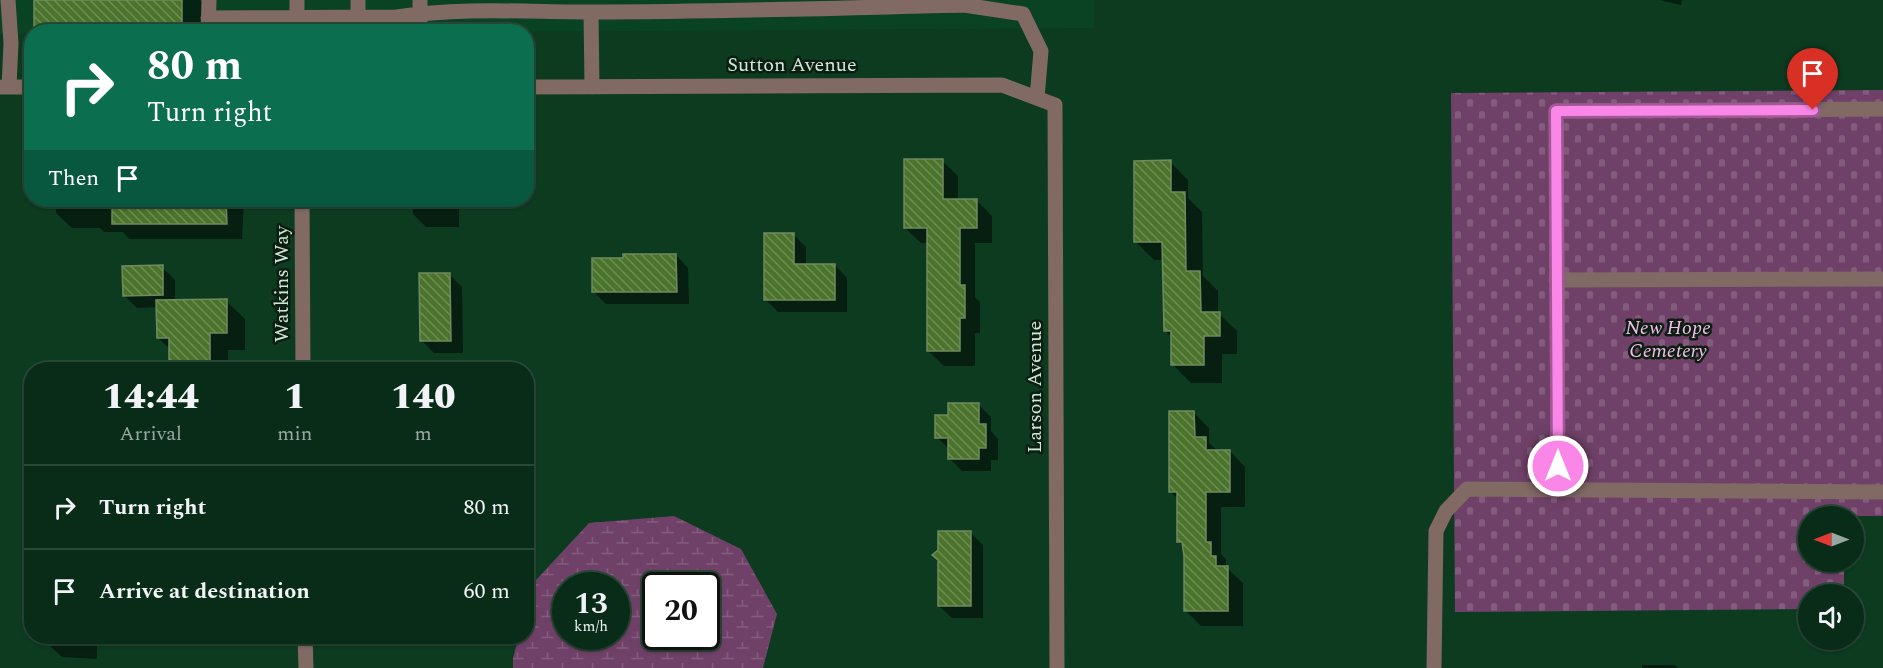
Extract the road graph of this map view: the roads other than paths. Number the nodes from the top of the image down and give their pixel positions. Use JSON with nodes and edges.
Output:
{"nodes":[{"id":1,"x":8,"y":0,"type":"edge"},
{"id":2,"x":209,"y":0,"type":"edge"},
{"id":3,"x":297,"y":0,"type":"edge"},
{"id":4,"x":358,"y":0,"type":"edge"},
{"id":5,"x":420,"y":7,"type":"edge"},
{"id":6,"x":591,"y":12,"type":"junction"},
{"id":7,"x":297,"y":16,"type":"junction"},
{"id":8,"x":358,"y":17,"type":"junction"},
{"id":9,"x":208,"y":24,"type":"edge"},
{"id":10,"x":218,"y":24,"type":"edge"},
{"id":11,"x":420,"y":24,"type":"edge"},
{"id":12,"x":5,"y":87,"type":"edge"},
{"id":13,"x":24,"y":87,"type":"edge"},
{"id":14,"x":534,"y":87,"type":"edge"},
{"id":15,"x":592,"y":87,"type":"junction"},
{"id":16,"x":1037,"y":98,"type":"junction"},
{"id":17,"x":1055,"y":105,"type":"joint"},
{"id":18,"x":1883,"y":109,"type":"edge"},
{"id":19,"x":302,"y":207,"type":"edge"},
{"id":20,"x":1883,"y":279,"type":"edge"},
{"id":21,"x":1556,"y":280,"type":"junction"},
{"id":22,"x":303,"y":362,"type":"edge"},
{"id":23,"x":1558,"y":489,"type":"junction"},
{"id":24,"x":1883,"y":492,"type":"edge"},
{"id":25,"x":305,"y":644,"type":"edge"},
{"id":26,"x":306,"y":668,"type":"edge"},
{"id":27,"x":1057,"y":668,"type":"edge"},
{"id":28,"x":1434,"y":668,"type":"edge"}],
"edges":[{"from":1,"to":12,"type":"street"},
{"from":2,"to":9,"type":"street"},
{"from":3,"to":7,"type":"street"},
{"from":4,"to":8,"type":"street"},
{"from":5,"to":6,"type":"street"},
{"from":5,"to":8,"type":"street"},
{"from":5,"to":11,"type":"street"},
{"from":6,"to":15,"type":"street"},
{"from":6,"to":16,"type":"street"},
{"from":7,"to":8,"type":"street"},
{"from":7,"to":10,"type":"street"},
{"from":12,"to":13,"type":"street"},
{"from":14,"to":15,"type":"street","name":"Sutton Avenue"},
{"from":15,"to":16,"type":"street","name":"Sutton Avenue"},
{"from":16,"to":17,"type":"street","name":"Sutton Avenue"},
{"from":17,"to":27,"type":"street","name":"Larson Avenue"},
{"from":18,"to":21,"type":"street"},
{"from":19,"to":22,"type":"street","name":"Watkins Way"},
{"from":20,"to":21,"type":"street"},
{"from":21,"to":23,"type":"street"},
{"from":23,"to":24,"type":"street"},
{"from":23,"to":28,"type":"street"},
{"from":25,"to":26,"type":"street"}]}
